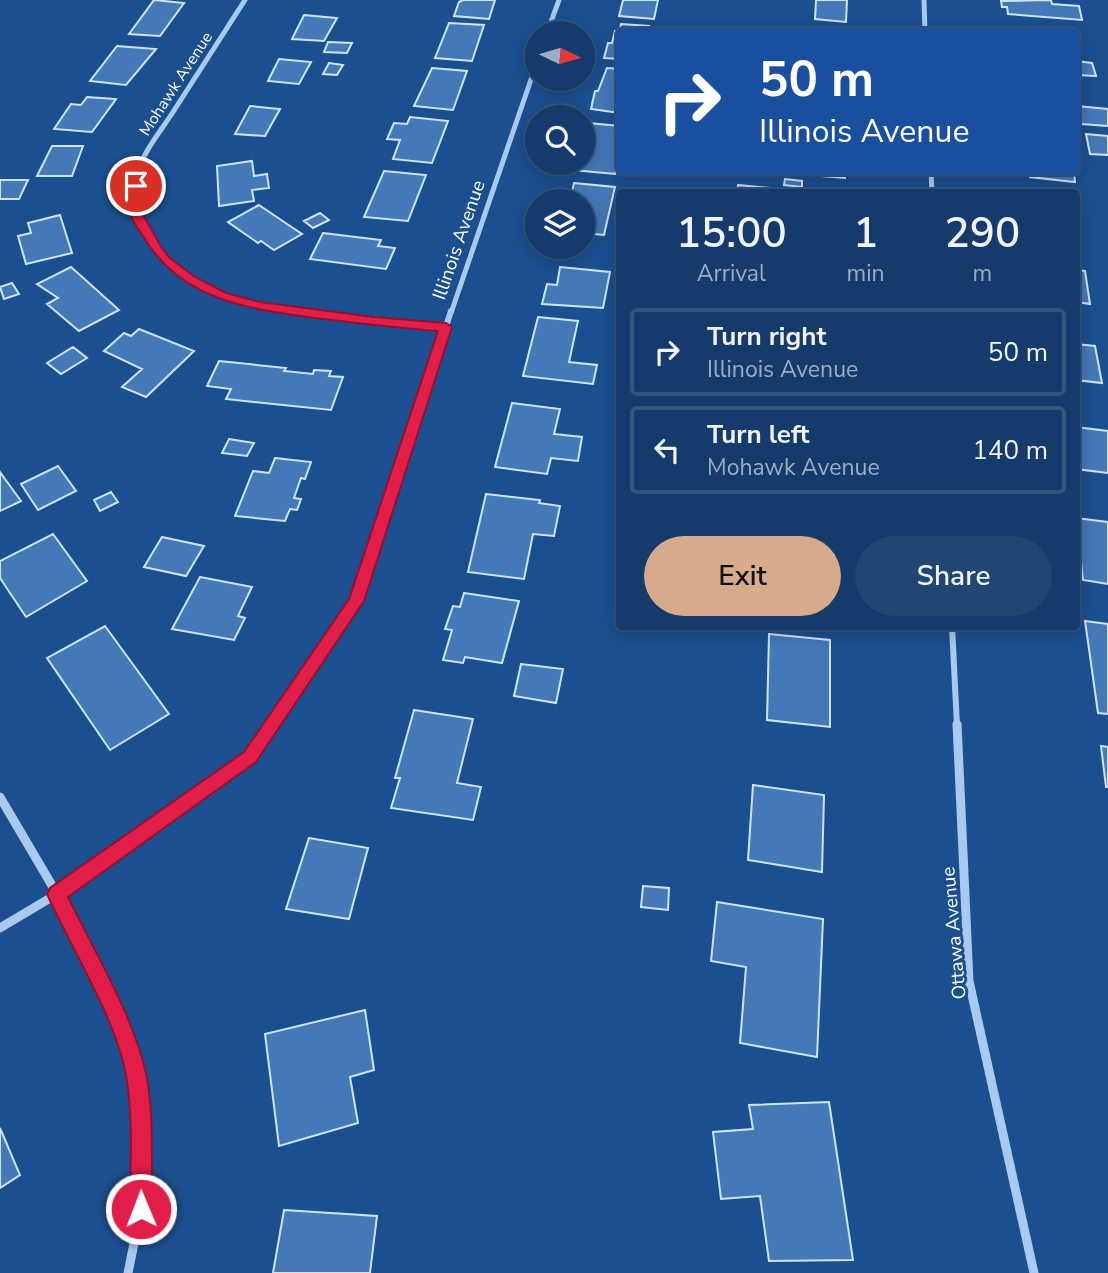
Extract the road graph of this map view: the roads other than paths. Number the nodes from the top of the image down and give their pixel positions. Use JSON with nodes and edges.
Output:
{"nodes":[{"id":1,"x":245,"y":0,"type":"edge"},
{"id":2,"x":559,"y":0,"type":"edge"},
{"id":3,"x":924,"y":0,"type":"edge"},
{"id":4,"x":551,"y":21,"type":"edge"},
{"id":5,"x":925,"y":28,"type":"edge"},
{"id":6,"x":527,"y":91,"type":"edge"},
{"id":7,"x":446,"y":327,"type":"junction"},
{"id":8,"x":952,"y":630,"type":"edge"},
{"id":9,"x":0,"y":797,"type":"edge"},
{"id":10,"x":57,"y":894,"type":"junction"},
{"id":11,"x":0,"y":928,"type":"edge"},
{"id":12,"x":128,"y":1273,"type":"edge"},
{"id":13,"x":1034,"y":1273,"type":"edge"}],
"edges":[{"from":1,"to":7,"type":"street","name":"Mohawk Avenue"},
{"from":2,"to":4,"type":"street"},
{"from":3,"to":5,"type":"street"},
{"from":6,"to":7,"type":"street","name":"Illinois Avenue"},
{"from":7,"to":10,"type":"street","name":"Illinois Avenue"},
{"from":8,"to":13,"type":"street","name":"Ottawa Avenue"},
{"from":9,"to":10,"type":"street"},
{"from":10,"to":11,"type":"street","name":"Illinois Avenue"},
{"from":10,"to":12,"type":"street"}]}
